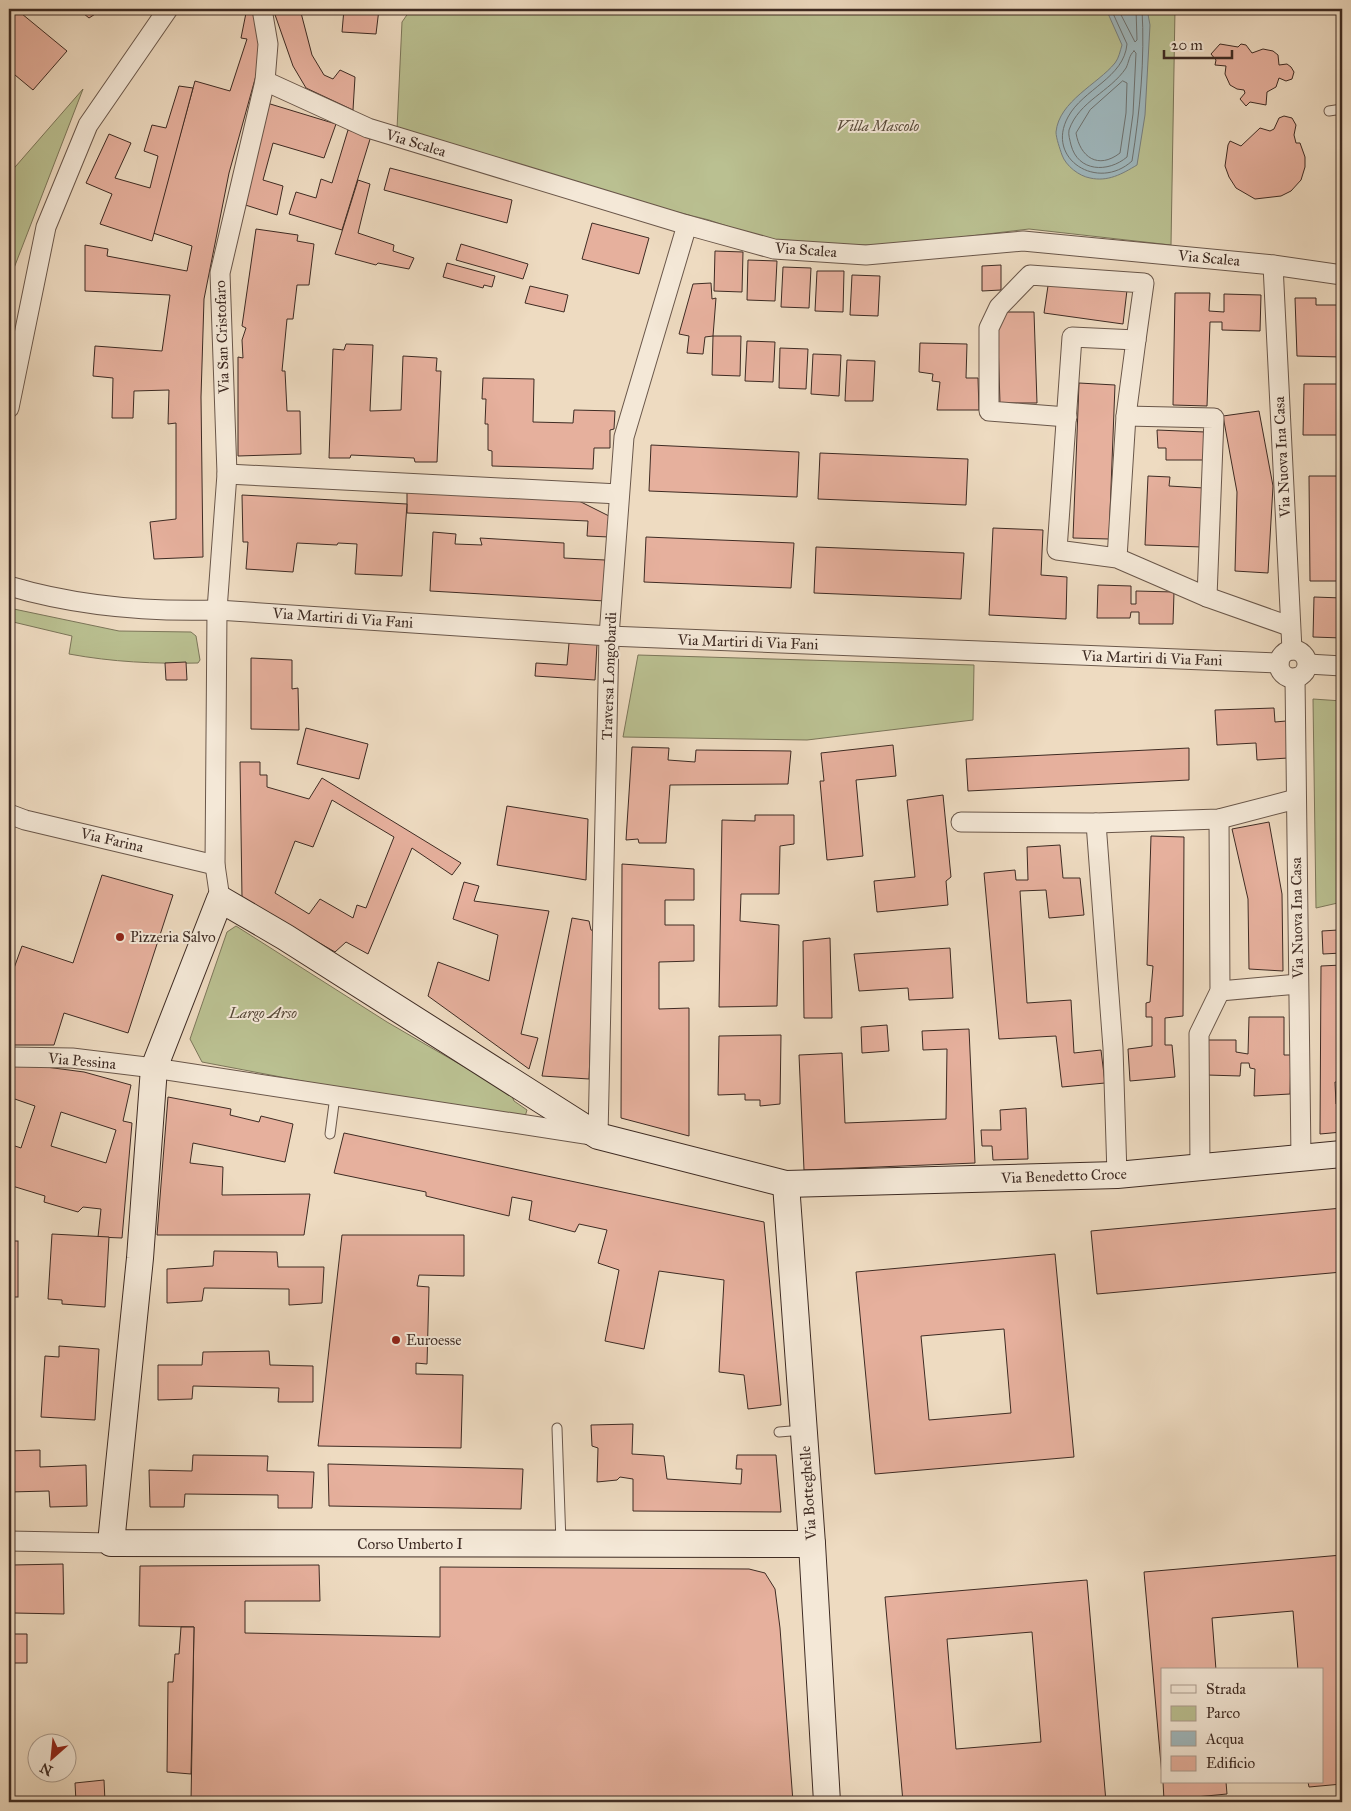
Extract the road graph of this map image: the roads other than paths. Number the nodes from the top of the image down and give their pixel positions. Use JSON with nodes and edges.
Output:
{"nodes":[{"id":1,"x":168,"y":9,"type":"edge"},
{"id":2,"x":262,"y":9,"type":"edge"},
{"id":3,"x":265,"y":81,"type":"junction"},
{"id":4,"x":1342,"y":109,"type":"edge"},
{"id":5,"x":1329,"y":111,"type":"dead end"},
{"id":6,"x":687,"y":225,"type":"junction"},
{"id":7,"x":1273,"y":265,"type":"junction"},
{"id":8,"x":1342,"y":275,"type":"edge"},
{"id":9,"x":1136,"y":340,"type":"junction"},
{"id":10,"x":9,"y":408,"type":"edge"},
{"id":11,"x":1067,"y":416,"type":"junction"},
{"id":12,"x":1126,"y":416,"type":"junction"},
{"id":13,"x":227,"y":474,"type":"junction"},
{"id":14,"x":620,"y":494,"type":"junction"},
{"id":15,"x":1117,"y":558,"type":"junction"},
{"id":16,"x":9,"y":586,"type":"edge"},
{"id":17,"x":1207,"y":596,"type":"junction"},
{"id":18,"x":217,"y":610,"type":"junction"},
{"id":19,"x":1289,"y":626,"type":"junction"},
{"id":20,"x":609,"y":636,"type":"junction"},
{"id":21,"x":1292,"y":650,"type":"junction"},
{"id":22,"x":1279,"y":663,"type":"junction"},
{"id":23,"x":1308,"y":664,"type":"junction"},
{"id":24,"x":1342,"y":666,"type":"edge"},
{"id":25,"x":1295,"y":678,"type":"junction"},
{"id":26,"x":1296,"y":800,"type":"junction"},
{"id":27,"x":9,"y":814,"type":"edge"},
{"id":28,"x":1219,"y":819,"type":"junction"},
{"id":29,"x":961,"y":822,"type":"dead end"},
{"id":30,"x":1096,"y":823,"type":"junction"},
{"id":31,"x":215,"y":865,"type":"junction"},
{"id":32,"x":220,"y":899,"type":"junction"},
{"id":33,"x":1298,"y":984,"type":"junction"},
{"id":34,"x":1220,"y":991,"type":"junction"},
{"id":35,"x":9,"y":1057,"type":"edge"},
{"id":36,"x":154,"y":1068,"type":"junction"},
{"id":37,"x":335,"y":1096,"type":"junction"},
{"id":38,"x":330,"y":1134,"type":"dead end"},
{"id":39,"x":598,"y":1136,"type":"junction"},
{"id":40,"x":1342,"y":1154,"type":"edge"},
{"id":41,"x":1301,"y":1158,"type":"junction"},
{"id":42,"x":1200,"y":1168,"type":"junction"},
{"id":43,"x":1117,"y":1175,"type":"junction"},
{"id":44,"x":786,"y":1184,"type":"junction"},
{"id":45,"x":557,"y":1428,"type":"dead end"},
{"id":46,"x":9,"y":1541,"type":"edge"},
{"id":47,"x":111,"y":1543,"type":"junction"},
{"id":48,"x":561,"y":1544,"type":"junction"},
{"id":49,"x":812,"y":1544,"type":"junction"},
{"id":50,"x":827,"y":1802,"type":"edge"}],
"edges":[{"from":1,"to":10,"type":"street"},
{"from":2,"to":3,"type":"street","name":"Via San Cristofaro"},
{"from":3,"to":6,"type":"street","name":"Via Scalea"},
{"from":3,"to":13,"type":"street","name":"Via San Cristofaro"},
{"from":4,"to":5,"type":"lane"},
{"from":6,"to":7,"type":"street","name":"Via Scalea"},
{"from":6,"to":14,"type":"street","name":"Traversa Longobardi"},
{"from":7,"to":8,"type":"street","name":"Via Scalea"},
{"from":7,"to":19,"type":"street","name":"Via Nuova Ina Casa"},
{"from":9,"to":11,"type":"street"},
{"from":9,"to":11,"type":"street"},
{"from":9,"to":12,"type":"street"},
{"from":11,"to":15,"type":"street"},
{"from":12,"to":15,"type":"street"},
{"from":12,"to":17,"type":"street"},
{"from":13,"to":14,"type":"street"},
{"from":13,"to":18,"type":"street","name":"Via San Cristofaro"},
{"from":14,"to":20,"type":"street","name":"Traversa Longobardi"},
{"from":15,"to":17,"type":"street"},
{"from":16,"to":18,"type":"street"},
{"from":17,"to":19,"type":"street"},
{"from":18,"to":20,"type":"street","name":"Via Martiri di Via Fani"},
{"from":18,"to":31,"type":"street","name":"Via San Cristofaro"},
{"from":19,"to":21,"type":"street","name":"Via Nuova Ina Casa"},
{"from":20,"to":22,"type":"street","name":"Via Martiri di Via Fani"},
{"from":20,"to":39,"type":"street","name":"Traversa Longobardi"},
{"from":21,"to":22,"type":"street"},
{"from":21,"to":23,"type":"street"},
{"from":22,"to":25,"type":"street"},
{"from":23,"to":24,"type":"street"},
{"from":23,"to":25,"type":"street"},
{"from":25,"to":26,"type":"street","name":"Via Nuova Ina Casa"},
{"from":26,"to":28,"type":"street"},
{"from":26,"to":33,"type":"street","name":"Via Nuova Ina Casa"},
{"from":27,"to":31,"type":"street","name":"Via Farina"},
{"from":28,"to":30,"type":"street"},
{"from":28,"to":34,"type":"street"},
{"from":29,"to":30,"type":"street"},
{"from":30,"to":43,"type":"street"},
{"from":31,"to":32,"type":"street"},
{"from":32,"to":36,"type":"main road"},
{"from":32,"to":39,"type":"main road"},
{"from":33,"to":34,"type":"street"},
{"from":33,"to":41,"type":"street","name":"Via Nuova Ina Casa"},
{"from":34,"to":42,"type":"street"},
{"from":35,"to":36,"type":"street","name":"Via Pessina"},
{"from":36,"to":37,"type":"street"},
{"from":36,"to":47,"type":"main road"},
{"from":37,"to":38,"type":"lane"},
{"from":37,"to":39,"type":"street"},
{"from":39,"to":44,"type":"main road","name":"Via Benedetto Croce"},
{"from":40,"to":41,"type":"main road","name":"Via Benedetto Croce"},
{"from":41,"to":42,"type":"main road","name":"Via Benedetto Croce"},
{"from":42,"to":43,"type":"main road","name":"Via Benedetto Croce"},
{"from":43,"to":44,"type":"main road","name":"Via Benedetto Croce"},
{"from":44,"to":49,"type":"main road","name":"Via Botteghelle"},
{"from":45,"to":48,"type":"lane"},
{"from":46,"to":47,"type":"street","name":"Corso Umberto I"},
{"from":47,"to":48,"type":"main road","name":"Corso Umberto I"},
{"from":48,"to":49,"type":"main road","name":"Corso Umberto I"},
{"from":49,"to":50,"type":"main road","name":"Via Botteghelle"}]}
